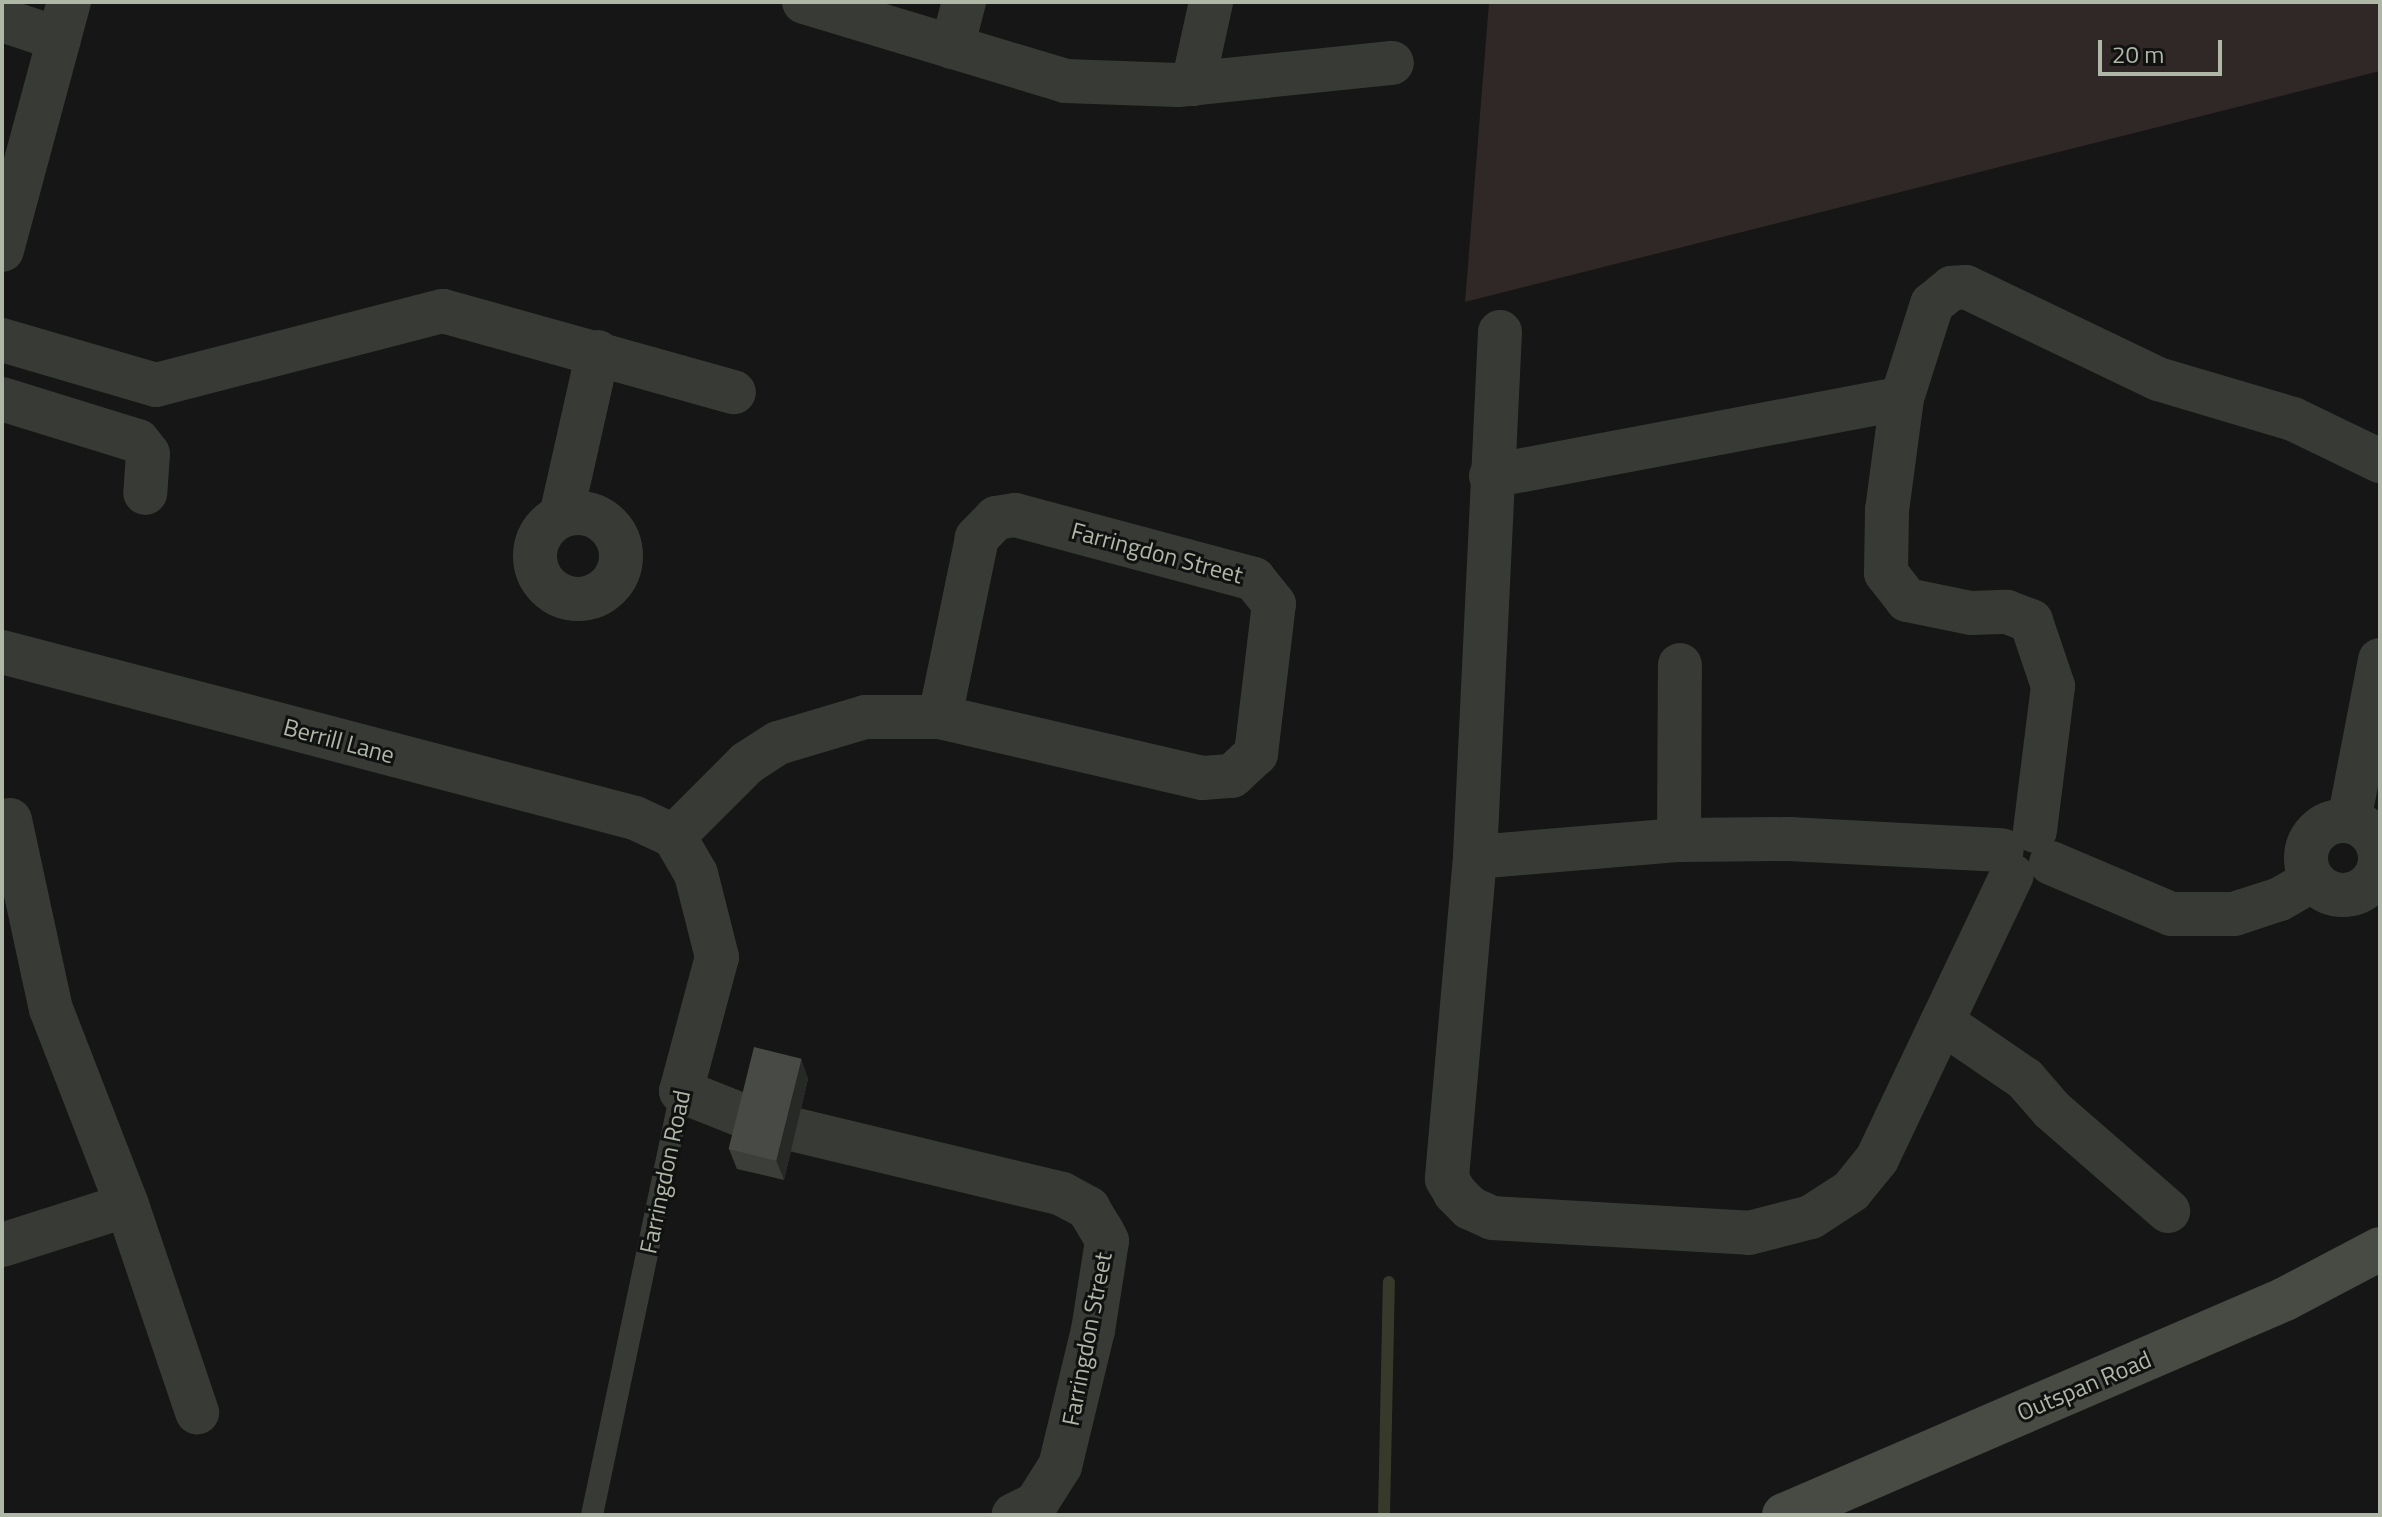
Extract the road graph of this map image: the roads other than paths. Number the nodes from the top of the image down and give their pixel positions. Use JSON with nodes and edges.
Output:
{"nodes":[{"id":1,"x":804,"y":2,"type":"edge"},
{"id":2,"x":964,"y":2,"type":"edge"},
{"id":3,"x":1211,"y":2,"type":"edge"},
{"id":4,"x":2,"y":20,"type":"edge"},
{"id":5,"x":64,"y":20,"type":"edge"},
{"id":6,"x":952,"y":47,"type":"junction"},
{"id":7,"x":1392,"y":63,"type":"dead end"},
{"id":8,"x":1193,"y":84,"type":"junction"},
{"id":9,"x":2,"y":250,"type":"edge"},
{"id":10,"x":1500,"y":332,"type":"dead end"},
{"id":11,"x":2,"y":340,"type":"edge"},
{"id":12,"x":598,"y":352,"type":"junction"},
{"id":13,"x":156,"y":385,"type":"junction"},
{"id":14,"x":734,"y":392,"type":"dead end"},
{"id":15,"x":1902,"y":398,"type":"junction"},
{"id":16,"x":2,"y":399,"type":"edge"},
{"id":17,"x":138,"y":441,"type":"junction"},
{"id":18,"x":2380,"y":461,"type":"edge"},
{"id":19,"x":1491,"y":476,"type":"junction"},
{"id":20,"x":145,"y":493,"type":"dead end"},
{"id":21,"x":561,"y":516,"type":"dead end"},
{"id":22,"x":2,"y":652,"type":"edge"},
{"id":23,"x":2380,"y":660,"type":"edge"},
{"id":24,"x":1680,"y":665,"type":"dead end"},
{"id":25,"x":940,"y":717,"type":"junction"},
{"id":26,"x":10,"y":820,"type":"dead end"},
{"id":27,"x":2349,"y":821,"type":"junction"},
{"id":28,"x":674,"y":836,"type":"junction"},
{"id":29,"x":1679,"y":840,"type":"junction"},
{"id":30,"x":2025,"y":855,"type":"junction"},
{"id":31,"x":1475,"y":857,"type":"junction"},
{"id":32,"x":2380,"y":863,"type":"edge"},
{"id":33,"x":2313,"y":880,"type":"junction"},
{"id":34,"x":1942,"y":1022,"type":"junction"},
{"id":35,"x":681,"y":1091,"type":"junction"},
{"id":36,"x":749,"y":1118,"type":"edge"},
{"id":37,"x":796,"y":1130,"type":"dead end"},
{"id":38,"x":127,"y":1205,"type":"junction"},
{"id":39,"x":2168,"y":1211,"type":"dead end"},
{"id":40,"x":2,"y":1245,"type":"edge"},
{"id":41,"x":2380,"y":1249,"type":"edge"},
{"id":42,"x":197,"y":1412,"type":"dead end"},
{"id":43,"x":592,"y":1515,"type":"edge"},
{"id":44,"x":1013,"y":1515,"type":"edge"},
{"id":45,"x":1784,"y":1515,"type":"edge"}],
"edges":[{"from":1,"to":6,"type":"street"},
{"from":2,"to":6,"type":"street"},
{"from":3,"to":8,"type":"street"},
{"from":4,"to":5,"type":"street"},
{"from":5,"to":9,"type":"street"},
{"from":6,"to":8,"type":"street"},
{"from":7,"to":8,"type":"street"},
{"from":10,"to":19,"type":"street"},
{"from":11,"to":13,"type":"street"},
{"from":12,"to":13,"type":"street"},
{"from":12,"to":14,"type":"street"},
{"from":12,"to":21,"type":"street"},
{"from":13,"to":17,"type":"street"},
{"from":15,"to":18,"type":"street"},
{"from":15,"to":19,"type":"street"},
{"from":15,"to":30,"type":"street"},
{"from":16,"to":17,"type":"street"},
{"from":17,"to":20,"type":"street"},
{"from":19,"to":31,"type":"street"},
{"from":22,"to":28,"type":"street","name":"Berrill Lane"},
{"from":23,"to":27,"type":"street"},
{"from":24,"to":29,"type":"street"},
{"from":25,"to":25,"type":"street","name":"Farringdon Street"},
{"from":25,"to":28,"type":"street","name":"Farringdon Street"},
{"from":26,"to":38,"type":"street"},
{"from":27,"to":32,"type":"street"},
{"from":27,"to":33,"type":"street"},
{"from":28,"to":35,"type":"street","name":"Farringdon Road"},
{"from":29,"to":30,"type":"street"},
{"from":29,"to":31,"type":"street"},
{"from":30,"to":33,"type":"street"},
{"from":30,"to":34,"type":"street"},
{"from":31,"to":34,"type":"street"},
{"from":32,"to":33,"type":"street"},
{"from":34,"to":39,"type":"street"},
{"from":35,"to":36,"type":"street"},
{"from":35,"to":43,"type":"lane","name":"Farringdon Road"},
{"from":37,"to":44,"type":"street","name":"Farringdon Street"},
{"from":38,"to":40,"type":"street"},
{"from":38,"to":42,"type":"street"},
{"from":41,"to":45,"type":"street","name":"Outspan Road"}]}
